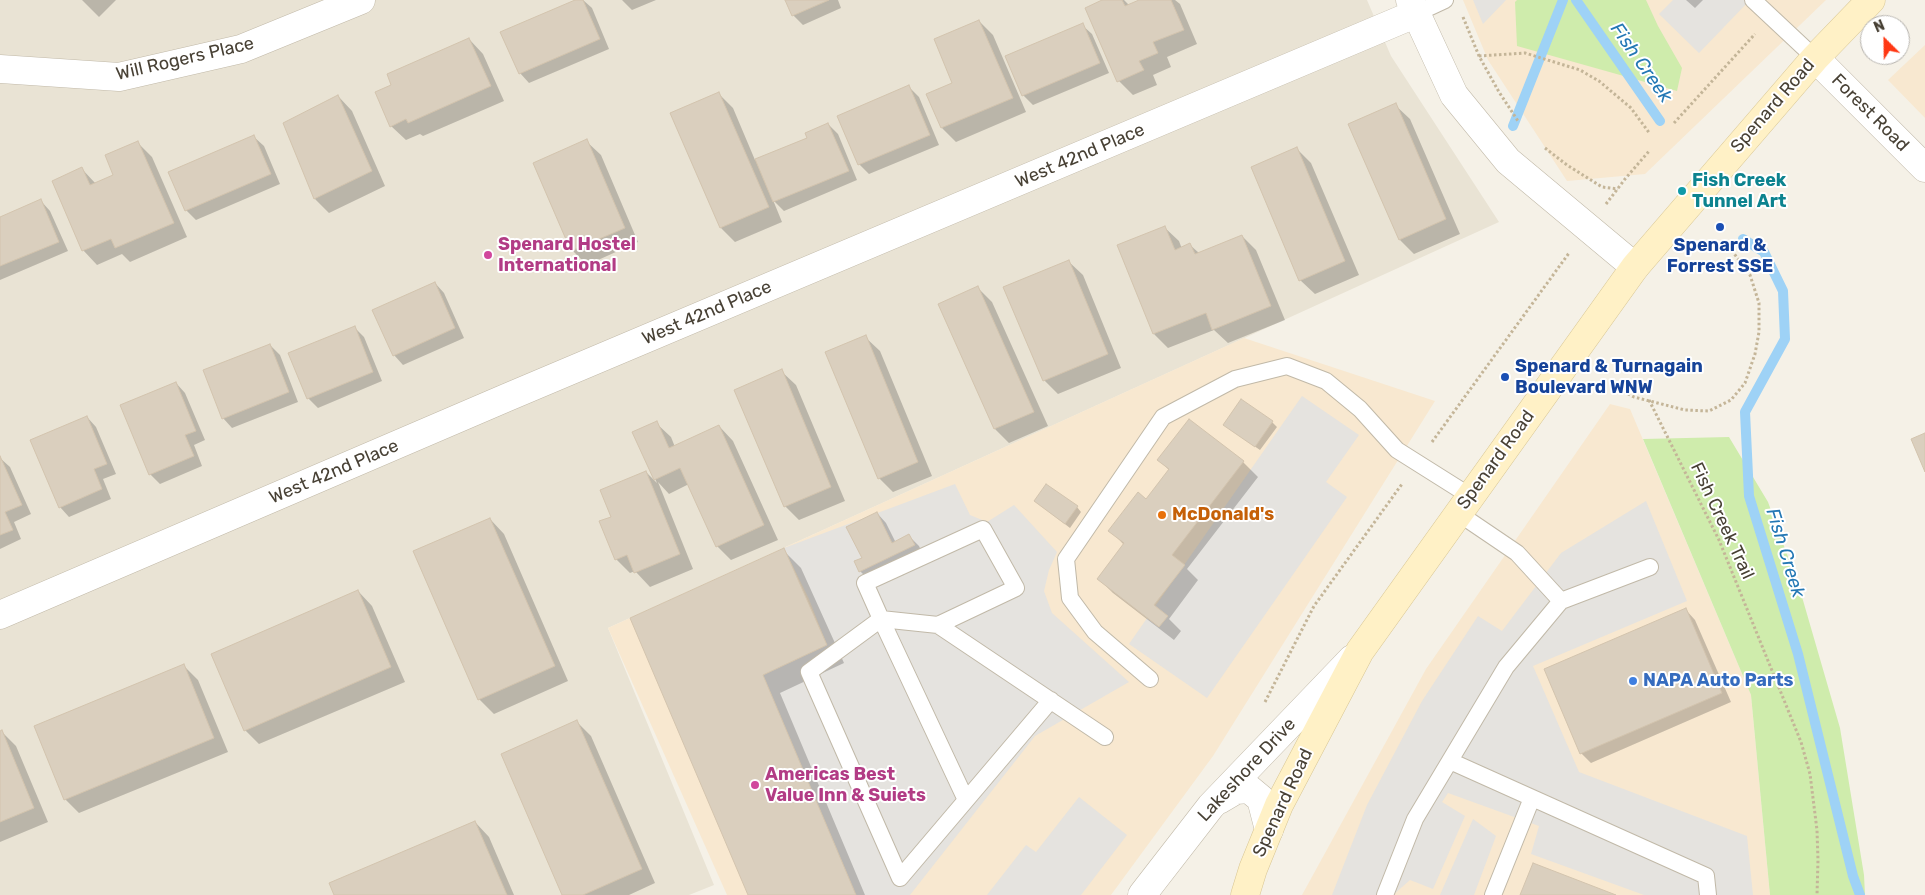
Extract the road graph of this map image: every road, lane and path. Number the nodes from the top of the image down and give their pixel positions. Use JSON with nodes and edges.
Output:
{"nodes":[{"id":1,"x":362,"y":0,"type":"edge"},
{"id":2,"x":1445,"y":0,"type":"edge"},
{"id":3,"x":1753,"y":0,"type":"edge"},
{"id":4,"x":1871,"y":0,"type":"edge"},
{"id":5,"x":1412,"y":7,"type":"edge"},
{"id":6,"x":1462,"y":16,"type":"dead end"},
{"id":7,"x":1771,"y":17,"type":"junction"},
{"id":8,"x":1479,"y":56,"type":"junction"},
{"id":9,"x":1815,"y":58,"type":"junction"},
{"id":10,"x":0,"y":69,"type":"edge"},
{"id":11,"x":1674,"y":123,"type":"dead end"},
{"id":12,"x":1523,"y":128,"type":"dead end"},
{"id":13,"x":1650,"y":134,"type":"dead end"},
{"id":14,"x":1544,"y":147,"type":"dead end"},
{"id":15,"x":1650,"y":150,"type":"dead end"},
{"id":16,"x":1925,"y":168,"type":"edge"},
{"id":17,"x":1618,"y":189,"type":"junction"},
{"id":18,"x":1588,"y":228,"type":"junction"},
{"id":19,"x":1733,"y":252,"type":"dead end"},
{"id":20,"x":1635,"y":267,"type":"junction"},
{"id":21,"x":1619,"y":389,"type":"dead end"},
{"id":22,"x":1649,"y":400,"type":"junction"},
{"id":23,"x":1418,"y":463,"type":"junction"},
{"id":24,"x":1464,"y":504,"type":"junction"},
{"id":25,"x":1650,"y":567,"type":"dead end"},
{"id":26,"x":1561,"y":601,"type":"junction"},
{"id":27,"x":0,"y":615,"type":"edge"},
{"id":28,"x":881,"y":619,"type":"junction"},
{"id":29,"x":938,"y":625,"type":"junction"},
{"id":30,"x":1360,"y":651,"type":"junction"},
{"id":31,"x":1150,"y":679,"type":"dead end"},
{"id":32,"x":1051,"y":700,"type":"junction"},
{"id":33,"x":1264,"y":704,"type":"dead end"},
{"id":34,"x":1105,"y":737,"type":"dead end"},
{"id":35,"x":1450,"y":761,"type":"junction"},
{"id":36,"x":1532,"y":798,"type":"junction"},
{"id":37,"x":966,"y":800,"type":"junction"},
{"id":38,"x":1211,"y":806,"type":"junction"},
{"id":39,"x":1269,"y":830,"type":"junction"},
{"id":40,"x":1142,"y":895,"type":"edge"},
{"id":41,"x":1246,"y":895,"type":"edge"},
{"id":42,"x":1386,"y":895,"type":"edge"},
{"id":43,"x":1493,"y":895,"type":"edge"},
{"id":44,"x":1708,"y":895,"type":"edge"},
{"id":45,"x":1817,"y":895,"type":"edge"}],
"edges":[{"from":1,"to":10,"type":"street","name":"Will Rogers Place"},
{"from":2,"to":5,"type":"lane"},
{"from":3,"to":7,"type":"lane"},
{"from":4,"to":9,"type":"main road","name":"Spenard Road"},
{"from":5,"to":18,"type":"street"},
{"from":5,"to":27,"type":"street","name":"West 42nd Place"},
{"from":6,"to":8,"type":"path"},
{"from":7,"to":9,"type":"lane"},
{"from":7,"to":11,"type":"path"},
{"from":8,"to":12,"type":"path"},
{"from":8,"to":13,"type":"path"},
{"from":9,"to":16,"type":"street","name":"Forest Road"},
{"from":9,"to":20,"type":"main road","name":"Spenard Road"},
{"from":14,"to":17,"type":"path"},
{"from":15,"to":17,"type":"path"},
{"from":17,"to":18,"type":"path"},
{"from":18,"to":20,"type":"street"},
{"from":18,"to":23,"type":"path"},
{"from":19,"to":22,"type":"path"},
{"from":20,"to":24,"type":"main road","name":"Spenard Road"},
{"from":21,"to":22,"type":"path"},
{"from":22,"to":45,"type":"path","name":"Fish Creek Trail"},
{"from":23,"to":24,"type":"lane"},
{"from":23,"to":31,"type":"lane"},
{"from":23,"to":33,"type":"path"},
{"from":24,"to":26,"type":"lane"},
{"from":24,"to":30,"type":"main road","name":"Spenard Road"},
{"from":25,"to":26,"type":"lane"},
{"from":26,"to":35,"type":"lane"},
{"from":28,"to":29,"type":"lane"},
{"from":28,"to":29,"type":"lane"},
{"from":28,"to":37,"type":"lane"},
{"from":28,"to":37,"type":"lane"},
{"from":29,"to":32,"type":"lane"},
{"from":30,"to":38,"type":"street","name":"Lakeshore Drive"},
{"from":30,"to":39,"type":"main road","name":"Spenard Road"},
{"from":32,"to":34,"type":"lane"},
{"from":32,"to":37,"type":"lane"},
{"from":35,"to":36,"type":"lane"},
{"from":35,"to":42,"type":"lane"},
{"from":36,"to":43,"type":"lane"},
{"from":36,"to":44,"type":"lane"},
{"from":38,"to":39,"type":"street"},
{"from":38,"to":40,"type":"street","name":"Lakeshore Drive"},
{"from":39,"to":41,"type":"main road","name":"Spenard Road"}]}
